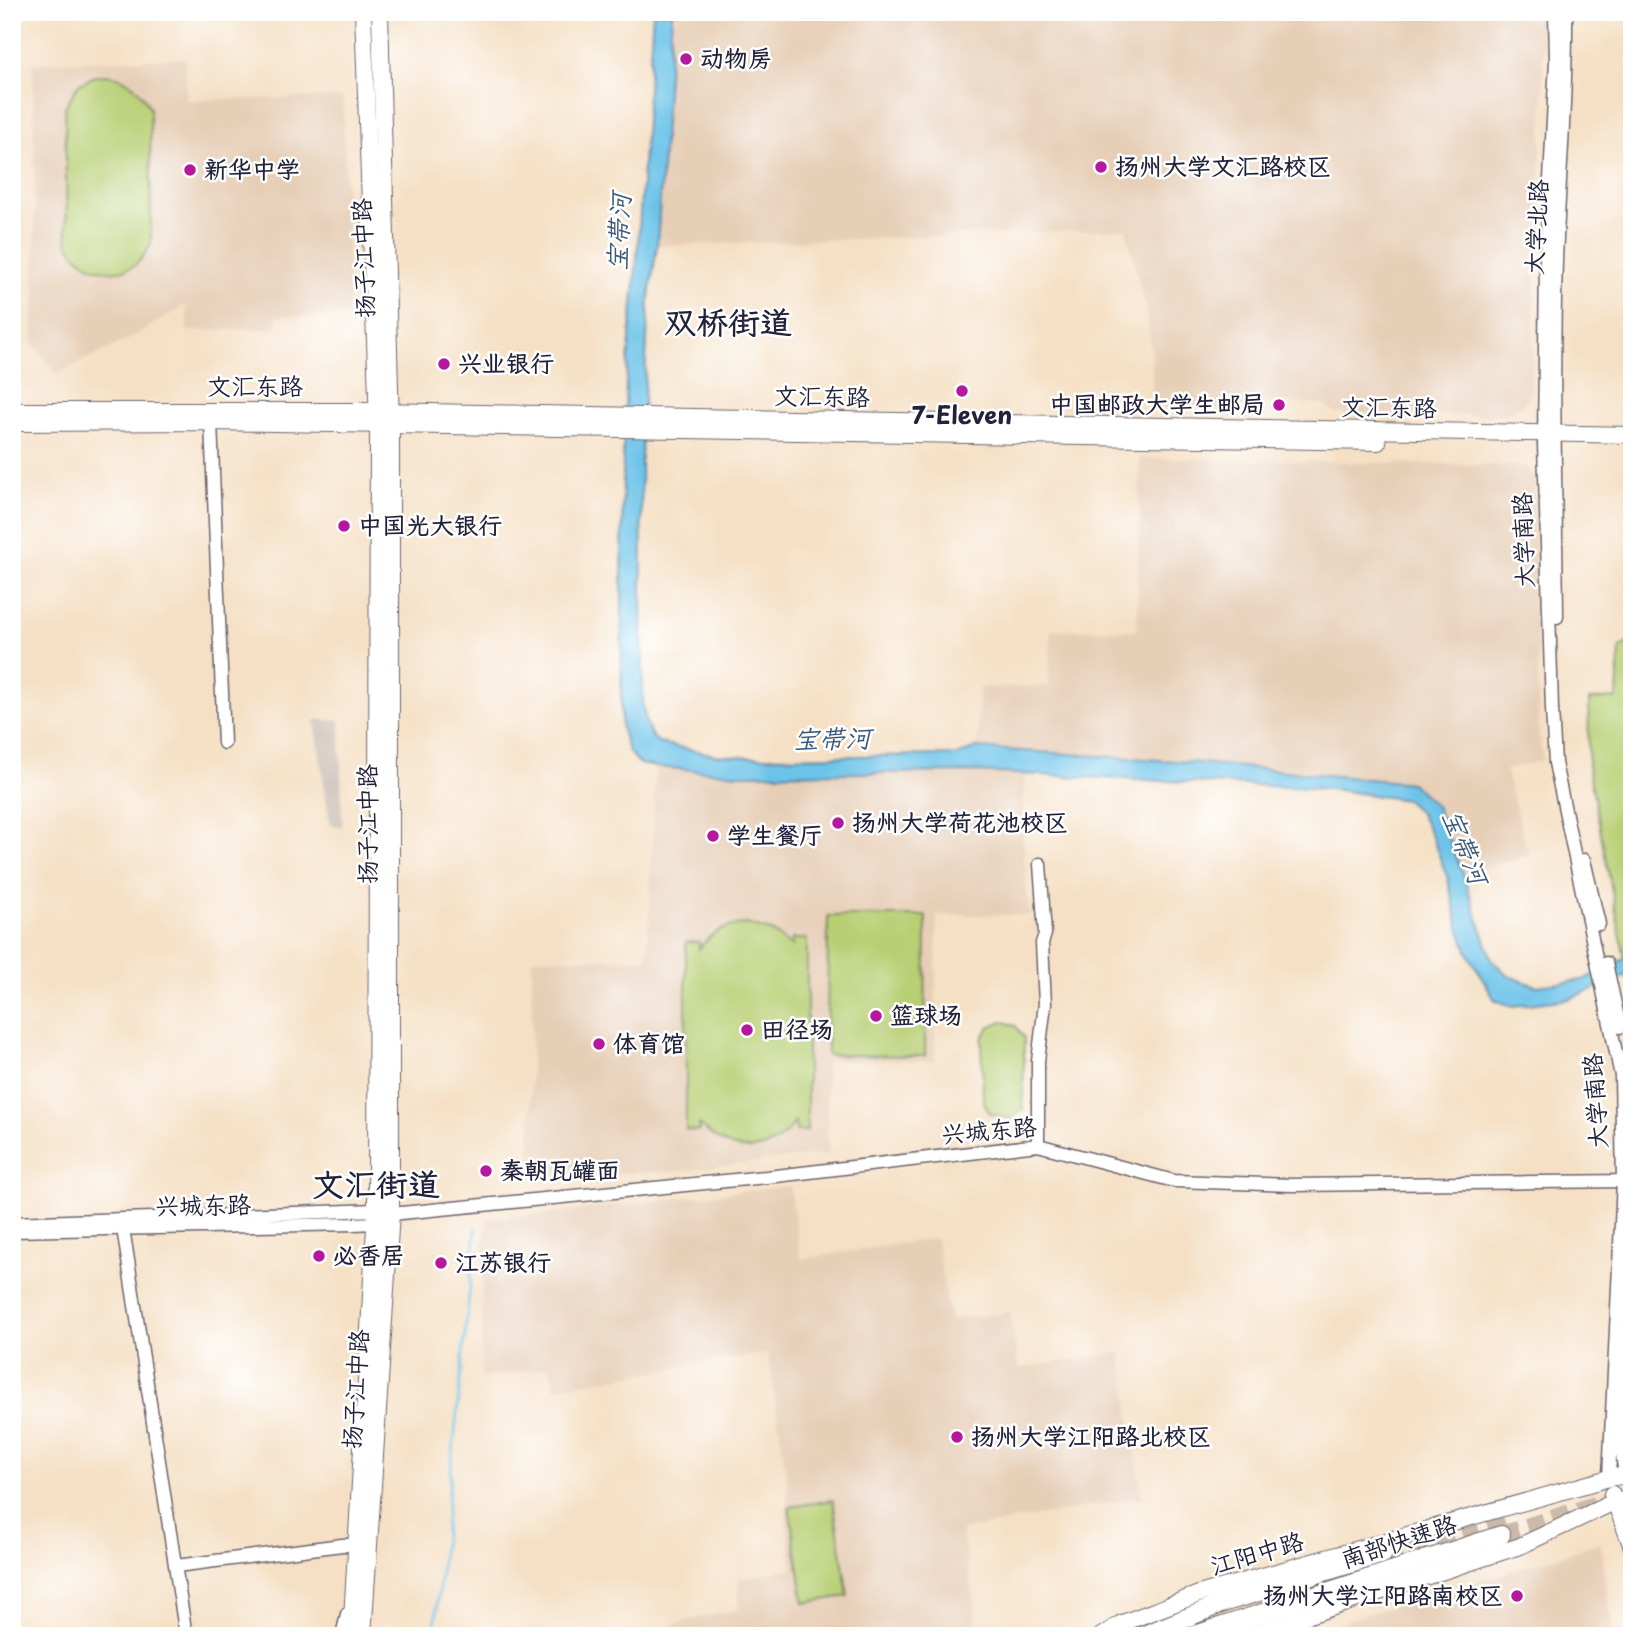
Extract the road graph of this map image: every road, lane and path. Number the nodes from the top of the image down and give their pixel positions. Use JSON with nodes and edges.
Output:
{"nodes":[{"id":1,"x":363,"y":12,"type":"edge"},
{"id":2,"x":380,"y":12,"type":"edge"},
{"id":3,"x":1555,"y":12,"type":"edge"},
{"id":4,"x":1566,"y":12,"type":"edge"},
{"id":5,"x":12,"y":411,"type":"edge"},
{"id":6,"x":384,"y":418,"type":"junction"},
{"id":7,"x":211,"y":422,"type":"junction"},
{"id":8,"x":12,"y":423,"type":"edge"},
{"id":9,"x":1632,"y":435,"type":"edge"},
{"id":10,"x":1550,"y":438,"type":"junction"},
{"id":11,"x":1632,"y":445,"type":"edge"},
{"id":12,"x":224,"y":743,"type":"dead end"},
{"id":13,"x":1040,"y":864,"type":"dead end"},
{"id":14,"x":1627,"y":1075,"type":"edge"},
{"id":15,"x":1038,"y":1145,"type":"junction"},
{"id":16,"x":1627,"y":1181,"type":"edge"},
{"id":17,"x":381,"y":1216,"type":"junction"},
{"id":18,"x":12,"y":1223,"type":"edge"},
{"id":19,"x":123,"y":1228,"type":"junction"},
{"id":20,"x":12,"y":1231,"type":"edge"},
{"id":21,"x":1629,"y":1475,"type":"edge"},
{"id":22,"x":1609,"y":1478,"type":"junction"},
{"id":23,"x":1627,"y":1499,"type":"edge"},
{"id":24,"x":1501,"y":1535,"type":"tunnel mouth"},
{"id":25,"x":363,"y":1545,"type":"junction"},
{"id":26,"x":1632,"y":1547,"type":"edge"},
{"id":27,"x":1383,"y":1554,"type":"tunnel mouth"},
{"id":28,"x":176,"y":1566,"type":"junction"},
{"id":29,"x":1371,"y":1577,"type":"junction"},
{"id":30,"x":359,"y":1586,"type":"junction"},
{"id":31,"x":1226,"y":1602,"type":"junction"},
{"id":32,"x":186,"y":1636,"type":"edge"},
{"id":33,"x":342,"y":1636,"type":"edge"},
{"id":34,"x":351,"y":1636,"type":"edge"},
{"id":35,"x":362,"y":1636,"type":"edge"},
{"id":36,"x":372,"y":1636,"type":"edge"},
{"id":37,"x":1101,"y":1636,"type":"edge"},
{"id":38,"x":1127,"y":1636,"type":"edge"},
{"id":39,"x":1141,"y":1636,"type":"edge"},
{"id":40,"x":1192,"y":1636,"type":"edge"},
{"id":41,"x":1212,"y":1636,"type":"edge"},
{"id":42,"x":1245,"y":1636,"type":"edge"}],
"edges":[{"from":1,"to":6,"type":"main road","name":"扬子江中路"},
{"from":2,"to":6,"type":"main road","name":"扬子江中路"},
{"from":3,"to":10,"type":"street","name":"大学北路"},
{"from":4,"to":10,"type":"street","name":"大学北路"},
{"from":5,"to":6,"type":"main road","name":"文汇东路"},
{"from":6,"to":7,"type":"main road","name":"文汇东路"},
{"from":6,"to":10,"type":"main road","name":"文汇东路"},
{"from":6,"to":17,"type":"main road","name":"扬子江中路"},
{"from":7,"to":8,"type":"main road","name":"文汇东路"},
{"from":7,"to":12,"type":"street"},
{"from":9,"to":10,"type":"main road","name":"文汇东路"},
{"from":10,"to":11,"type":"main road","name":"文汇东路"},
{"from":10,"to":14,"type":"street","name":"大学南路"},
{"from":13,"to":15,"type":"street"},
{"from":14,"to":16,"type":"street","name":"大学南路"},
{"from":15,"to":16,"type":"street","name":"兴城东路"},
{"from":15,"to":17,"type":"street","name":"兴城东路"},
{"from":16,"to":21,"type":"street","name":"大学南路"},
{"from":16,"to":22,"type":"street","name":"大学南路"},
{"from":17,"to":18,"type":"street","name":"兴城东路"},
{"from":17,"to":19,"type":"street","name":"兴城东路"},
{"from":17,"to":25,"type":"main road","name":"扬子江中路"},
{"from":19,"to":20,"type":"street","name":"兴城东路"},
{"from":19,"to":28,"type":"street"},
{"from":21,"to":22,"type":"main road","name":"江阳中路"},
{"from":21,"to":23,"type":"main road","name":"大学南路"},
{"from":22,"to":23,"type":"main road","name":"大学南路"},
{"from":22,"to":37,"type":"main road","name":"江阳中路"},
{"from":23,"to":26,"type":"main road","name":"大学南路"},
{"from":23,"to":42,"type":"main road"},
{"from":24,"to":29,"type":"highway","name":"南部快速路"},
{"from":25,"to":28,"type":"street"},
{"from":25,"to":30,"type":"main road","name":"扬子江中路"},
{"from":27,"to":31,"type":"highway","name":"南部快速路"},
{"from":28,"to":32,"type":"street"},
{"from":29,"to":40,"type":"highway","name":"南部快速路"},
{"from":29,"to":41,"type":"highway"},
{"from":30,"to":33,"type":"street"},
{"from":30,"to":34,"type":"main road","name":"扬子江中路"},
{"from":30,"to":35,"type":"main road","name":"扬子江中路"},
{"from":30,"to":36,"type":"street"},
{"from":31,"to":38,"type":"highway"},
{"from":31,"to":39,"type":"highway","name":"南部快速路"}]}
